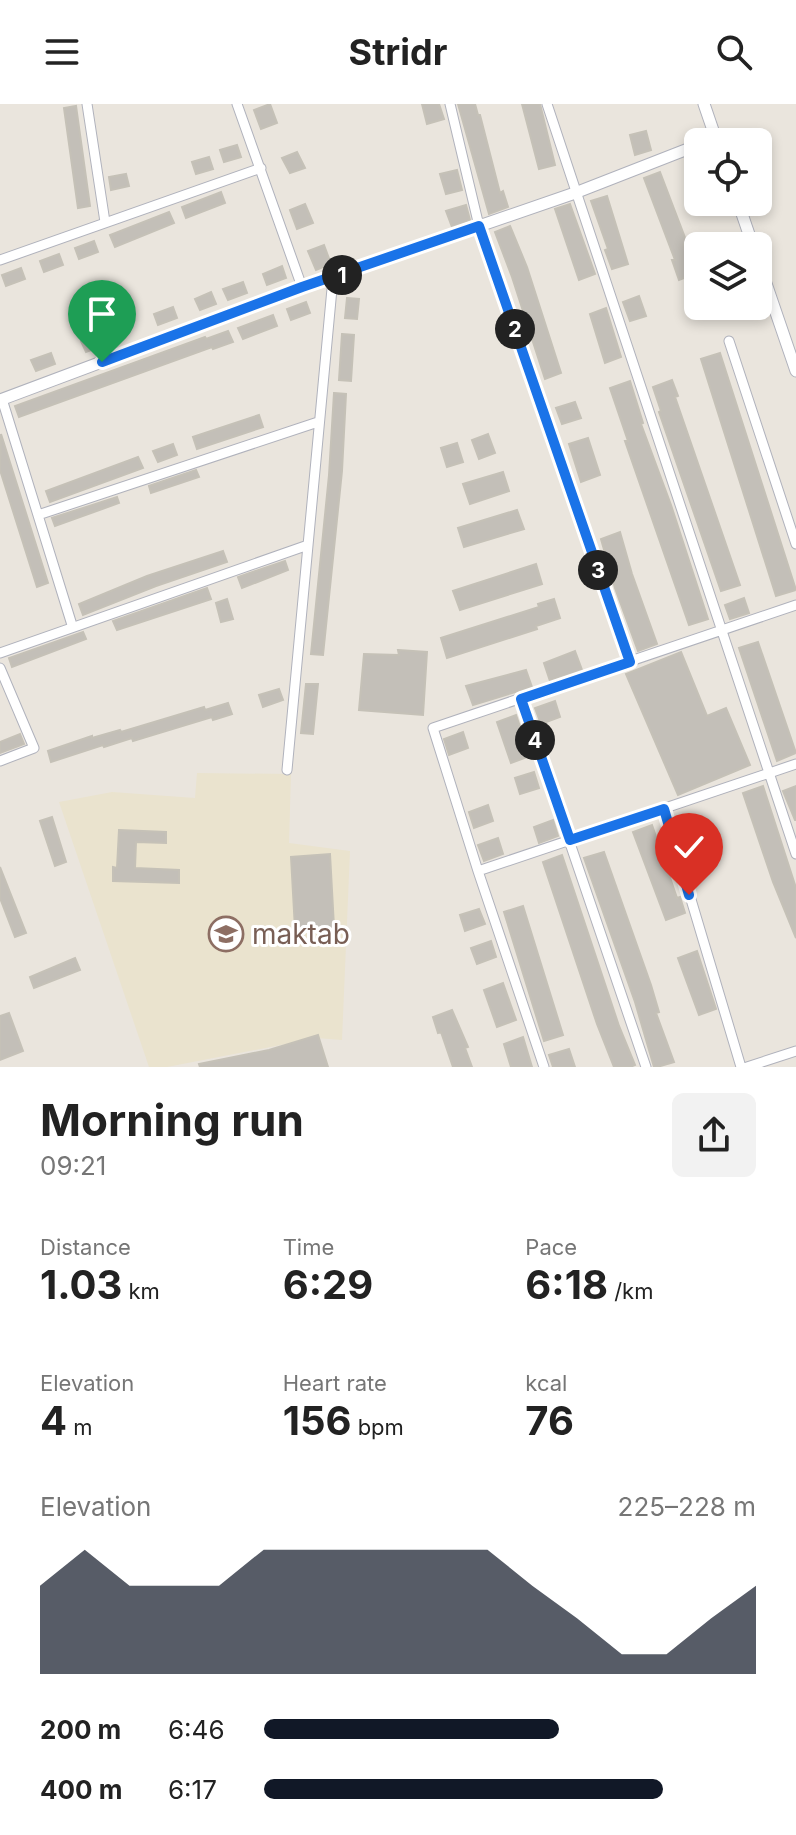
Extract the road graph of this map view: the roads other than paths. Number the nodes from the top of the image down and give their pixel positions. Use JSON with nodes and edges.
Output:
{"nodes":[{"id":1,"x":87,"y":104,"type":"edge"},
{"id":2,"x":237,"y":104,"type":"edge"},
{"id":3,"x":450,"y":104,"type":"edge"},
{"id":4,"x":547,"y":104,"type":"edge"},
{"id":5,"x":704,"y":104,"type":"edge"},
{"id":6,"x":710,"y":128,"type":"edge"},
{"id":7,"x":684,"y":150,"type":"edge"},
{"id":8,"x":261,"y":168,"type":"junction"},
{"id":9,"x":575,"y":193,"type":"junction"},
{"id":10,"x":105,"y":222,"type":"junction"},
{"id":11,"x":479,"y":226,"type":"junction"},
{"id":12,"x":0,"y":260,"type":"edge"},
{"id":13,"x":333,"y":278,"type":"junction"},
{"id":14,"x":302,"y":287,"type":"junction"},
{"id":15,"x":772,"y":301,"type":"edge"},
{"id":16,"x":729,"y":341,"type":"dead end"},
{"id":17,"x":796,"y":371,"type":"edge"},
{"id":18,"x":1,"y":400,"type":"edge"},
{"id":19,"x":318,"y":422,"type":"junction"},
{"id":20,"x":38,"y":515,"type":"junction"},
{"id":21,"x":796,"y":544,"type":"edge"},
{"id":22,"x":308,"y":545,"type":"junction"},
{"id":23,"x":796,"y":605,"type":"edge"},
{"id":24,"x":72,"y":625,"type":"junction"},
{"id":25,"x":721,"y":630,"type":"junction"},
{"id":26,"x":0,"y":653,"type":"edge"},
{"id":27,"x":630,"y":662,"type":"junction"},
{"id":28,"x":0,"y":668,"type":"edge"},
{"id":29,"x":521,"y":699,"type":"junction"},
{"id":30,"x":0,"y":761,"type":"edge"},
{"id":31,"x":796,"y":764,"type":"edge"},
{"id":32,"x":287,"y":770,"type":"dead end"},
{"id":33,"x":768,"y":774,"type":"junction"},
{"id":34,"x":664,"y":809,"type":"junction"},
{"id":35,"x":570,"y":840,"type":"junction"},
{"id":36,"x":796,"y":854,"type":"edge"},
{"id":37,"x":478,"y":871,"type":"junction"},
{"id":38,"x":796,"y":1051,"type":"edge"},
{"id":39,"x":544,"y":1067,"type":"edge"},
{"id":40,"x":646,"y":1067,"type":"edge"},
{"id":41,"x":741,"y":1067,"type":"edge"},
{"id":42,"x":747,"y":1067,"type":"edge"}],
"edges":[{"from":1,"to":10,"type":"street"},
{"from":2,"to":8,"type":"street"},
{"from":3,"to":11,"type":"street"},
{"from":4,"to":9,"type":"street"},
{"from":5,"to":6,"type":"street"},
{"from":7,"to":9,"type":"street"},
{"from":8,"to":10,"type":"street"},
{"from":8,"to":14,"type":"street"},
{"from":9,"to":11,"type":"street"},
{"from":9,"to":25,"type":"street"},
{"from":10,"to":12,"type":"street"},
{"from":11,"to":13,"type":"street"},
{"from":11,"to":27,"type":"street"},
{"from":13,"to":14,"type":"street"},
{"from":13,"to":19,"type":"street"},
{"from":14,"to":18,"type":"street"},
{"from":15,"to":17,"type":"street"},
{"from":16,"to":21,"type":"street"},
{"from":18,"to":20,"type":"street"},
{"from":19,"to":20,"type":"street"},
{"from":19,"to":22,"type":"street"},
{"from":20,"to":24,"type":"street"},
{"from":22,"to":24,"type":"street"},
{"from":22,"to":32,"type":"street"},
{"from":23,"to":25,"type":"street"},
{"from":24,"to":26,"type":"street"},
{"from":25,"to":27,"type":"street"},
{"from":25,"to":33,"type":"street"},
{"from":27,"to":29,"type":"street"},
{"from":28,"to":30,"type":"street"},
{"from":29,"to":35,"type":"street"},
{"from":29,"to":37,"type":"street"},
{"from":31,"to":33,"type":"street"},
{"from":33,"to":34,"type":"street"},
{"from":33,"to":36,"type":"street"},
{"from":34,"to":35,"type":"street"},
{"from":34,"to":41,"type":"street"},
{"from":35,"to":37,"type":"street"},
{"from":35,"to":40,"type":"street"},
{"from":37,"to":39,"type":"street"},
{"from":38,"to":42,"type":"street"}]}
